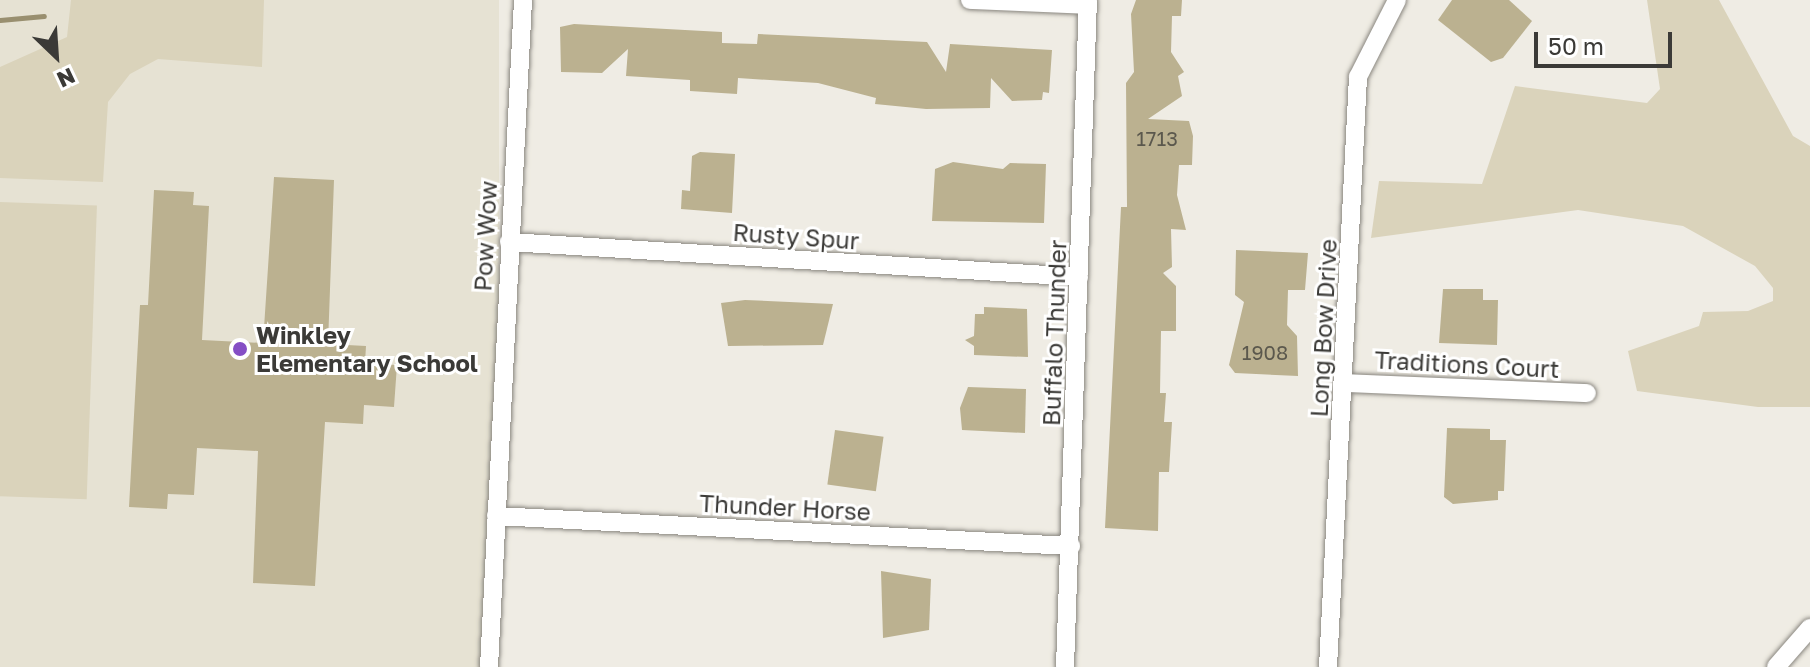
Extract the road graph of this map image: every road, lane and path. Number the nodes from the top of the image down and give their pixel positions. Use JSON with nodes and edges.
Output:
{"nodes":[{"id":1,"x":523,"y":0,"type":"edge"},
{"id":2,"x":970,"y":0,"type":"edge"},
{"id":3,"x":1397,"y":0,"type":"edge"},
{"id":4,"x":1088,"y":2,"type":"edge"},
{"id":5,"x":509,"y":242,"type":"junction"},
{"id":6,"x":1079,"y":277,"type":"junction"},
{"id":7,"x":1345,"y":383,"type":"junction"},
{"id":8,"x":1587,"y":393,"type":"dead end"},
{"id":9,"x":496,"y":516,"type":"junction"},
{"id":10,"x":1071,"y":546,"type":"junction"},
{"id":11,"x":1810,"y":628,"type":"edge"},
{"id":12,"x":489,"y":667,"type":"edge"},
{"id":13,"x":1065,"y":667,"type":"edge"},
{"id":14,"x":1328,"y":667,"type":"edge"},
{"id":15,"x":1776,"y":667,"type":"edge"}],
"edges":[{"from":1,"to":5,"type":"street","name":"Pow Wow"},
{"from":2,"to":4,"type":"street"},
{"from":3,"to":7,"type":"street","name":"Long Bow Drive"},
{"from":4,"to":6,"type":"street","name":"Buffalo Thunder"},
{"from":5,"to":6,"type":"street","name":"Rusty Spur"},
{"from":5,"to":9,"type":"street","name":"Pow Wow"},
{"from":6,"to":10,"type":"street","name":"Buffalo Thunder"},
{"from":7,"to":8,"type":"street","name":"Traditions Court"},
{"from":7,"to":14,"type":"street","name":"Long Bow Drive"},
{"from":9,"to":10,"type":"street","name":"Thunder Horse"},
{"from":9,"to":12,"type":"street","name":"Pow Wow"},
{"from":10,"to":13,"type":"street","name":"Buffalo Thunder"},
{"from":11,"to":15,"type":"street"}]}
